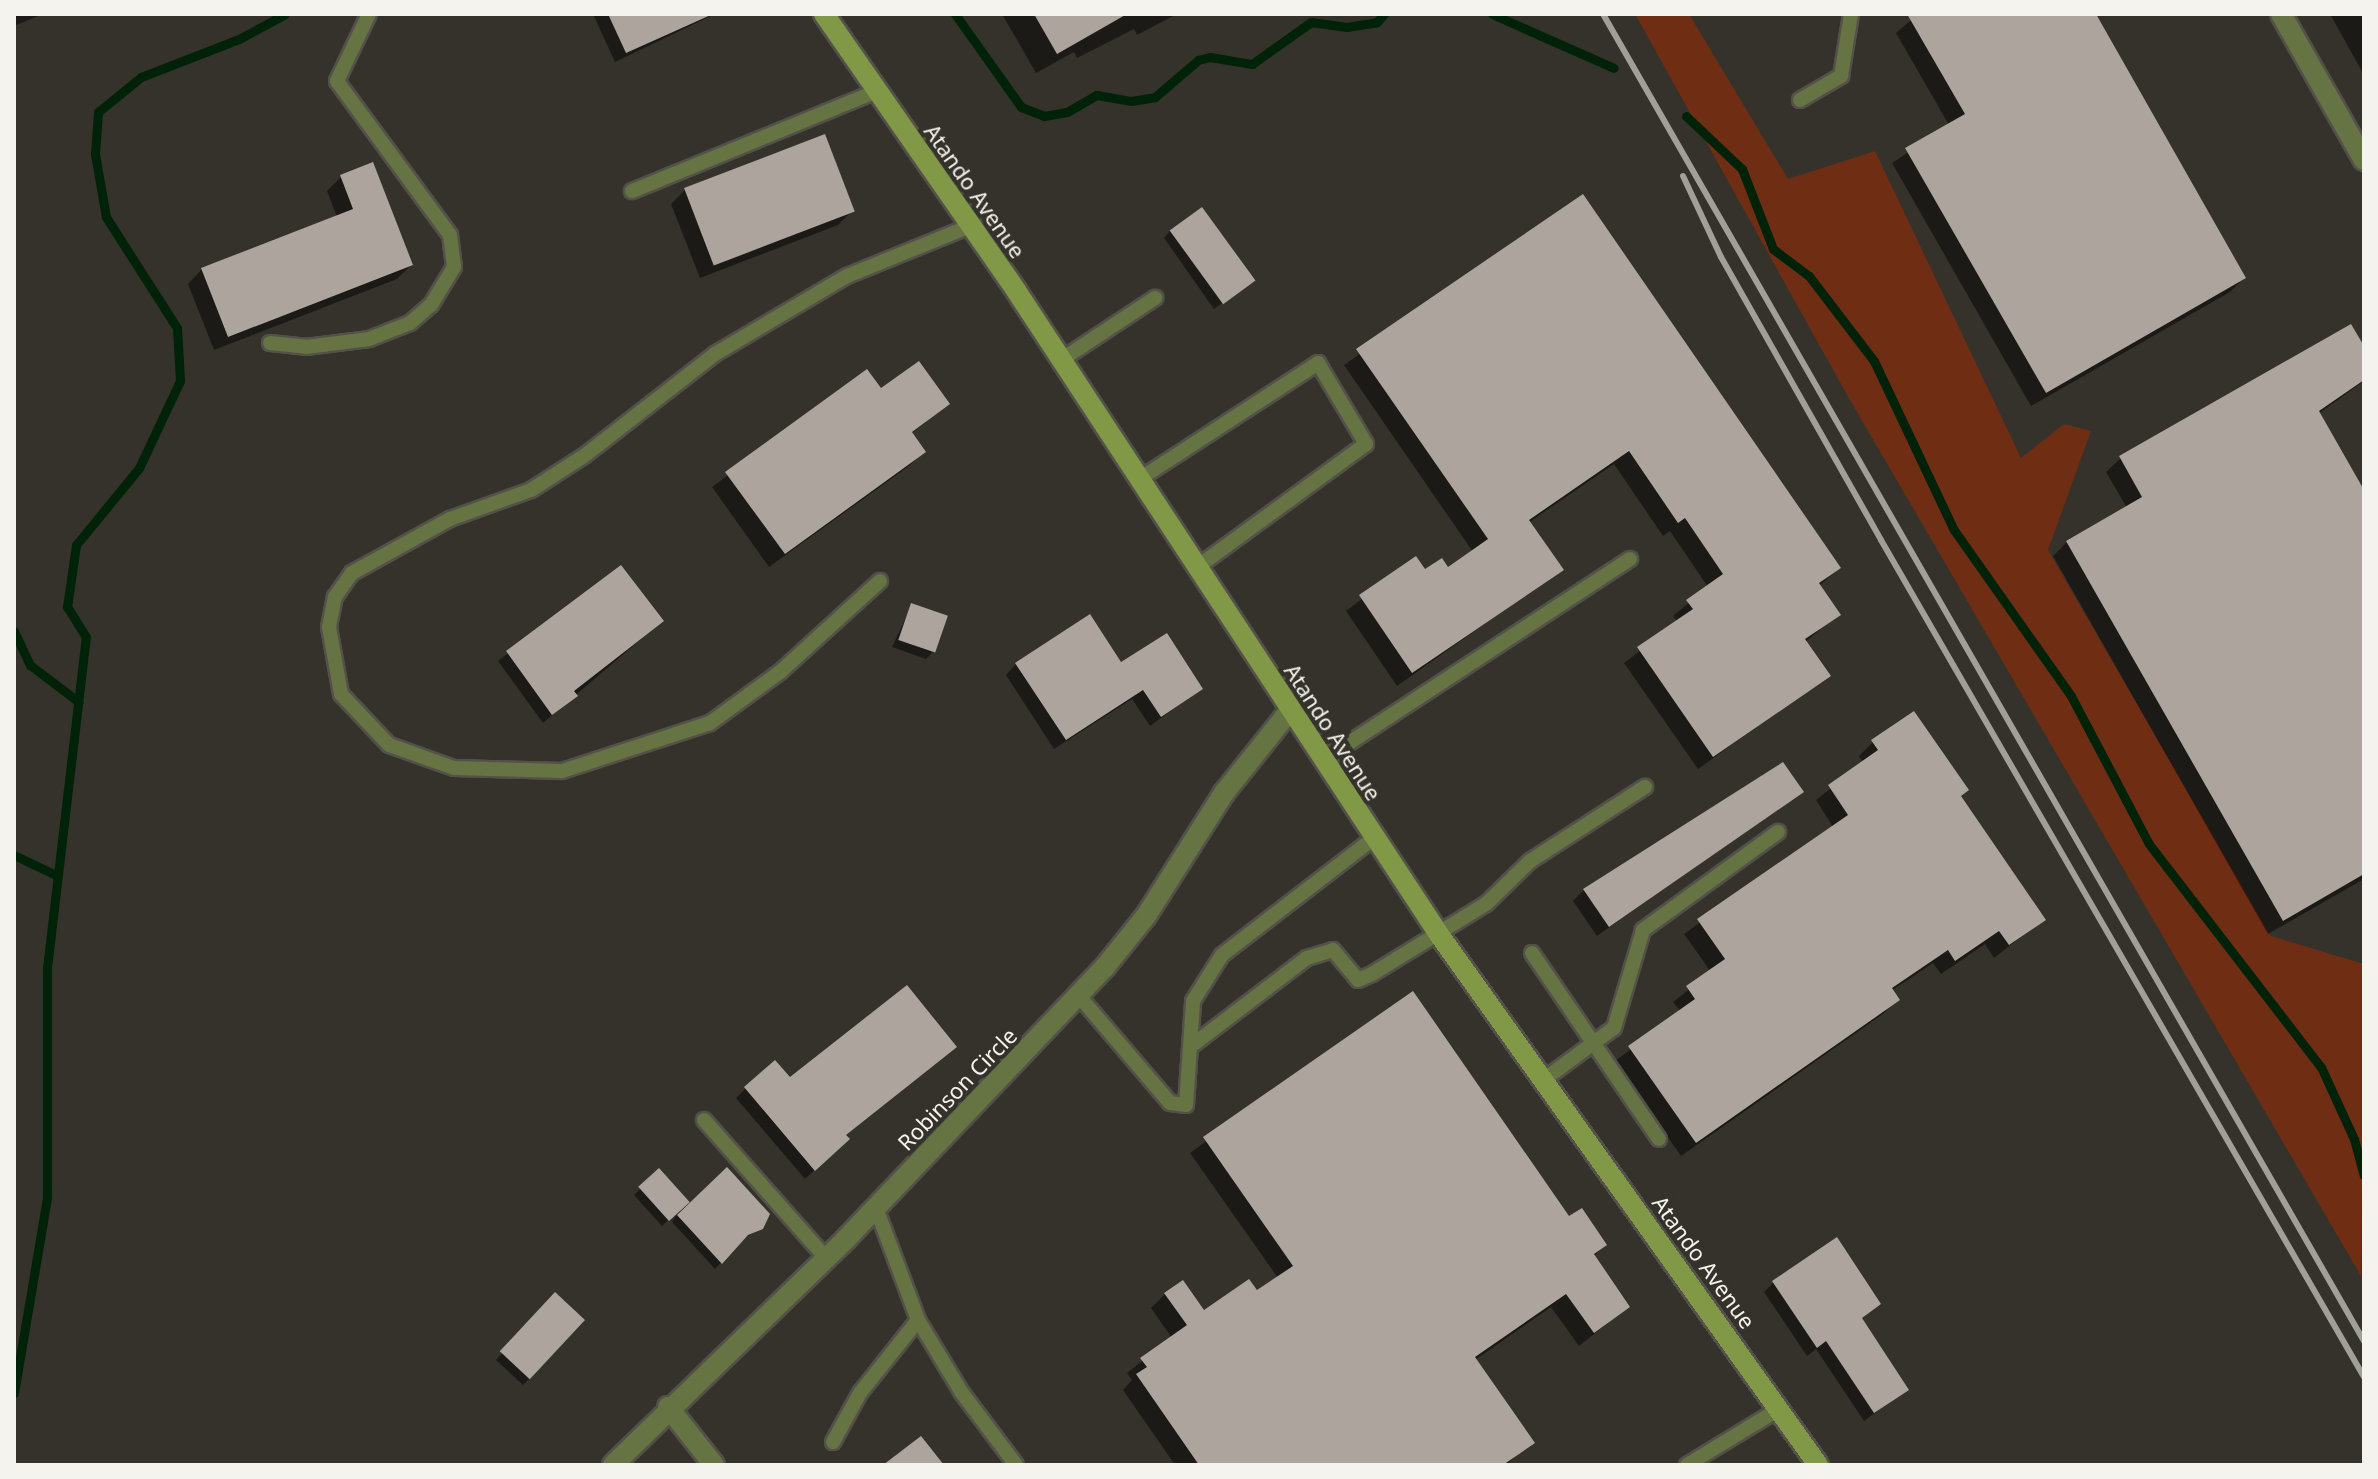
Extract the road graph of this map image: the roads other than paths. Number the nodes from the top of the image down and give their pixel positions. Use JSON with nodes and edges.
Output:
{"nodes":[{"id":1,"x":369,"y":14,"type":"edge"},
{"id":2,"x":824,"y":14,"type":"edge"},
{"id":3,"x":1851,"y":14,"type":"edge"},
{"id":4,"x":2281,"y":14,"type":"edge"},
{"id":5,"x":875,"y":92,"type":"junction"},
{"id":6,"x":1800,"y":100,"type":"dead end"},
{"id":7,"x":2364,"y":160,"type":"edge"},
{"id":8,"x":632,"y":191,"type":"dead end"},
{"id":9,"x":970,"y":226,"type":"junction"},
{"id":10,"x":1155,"y":298,"type":"dead end"},
{"id":11,"x":270,"y":343,"type":"dead end"},
{"id":12,"x":1061,"y":360,"type":"junction"},
{"id":13,"x":1138,"y":480,"type":"junction"},
{"id":14,"x":1630,"y":559,"type":"dead end"},
{"id":15,"x":1196,"y":568,"type":"junction"},
{"id":16,"x":880,"y":581,"type":"dead end"},
{"id":17,"x":1291,"y":709,"type":"junction"},
{"id":18,"x":1323,"y":760,"type":"junction"},
{"id":19,"x":1645,"y":787,"type":"dead end"},
{"id":20,"x":1778,"y":832,"type":"dead end"},
{"id":21,"x":1374,"y":838,"type":"junction"},
{"id":22,"x":1438,"y":933,"type":"junction"},
{"id":23,"x":1532,"y":953,"type":"dead end"},
{"id":24,"x":1079,"y":996,"type":"junction"},
{"id":25,"x":1593,"y":1044,"type":"junction"},
{"id":26,"x":1190,"y":1047,"type":"junction"},
{"id":27,"x":1542,"y":1081,"type":"junction"},
{"id":28,"x":704,"y":1120,"type":"dead end"},
{"id":29,"x":1659,"y":1139,"type":"dead end"},
{"id":30,"x":876,"y":1208,"type":"junction"},
{"id":31,"x":825,"y":1257,"type":"junction"},
{"id":32,"x":918,"y":1320,"type":"junction"},
{"id":33,"x":668,"y":1407,"type":"junction"},
{"id":34,"x":1779,"y":1409,"type":"junction"},
{"id":35,"x":833,"y":1442,"type":"dead end"},
{"id":36,"x":613,"y":1465,"type":"edge"},
{"id":37,"x":714,"y":1465,"type":"edge"},
{"id":38,"x":1016,"y":1465,"type":"edge"},
{"id":39,"x":1687,"y":1465,"type":"edge"},
{"id":40,"x":1818,"y":1465,"type":"edge"}],
"edges":[{"from":1,"to":11,"type":"lane"},
{"from":2,"to":5,"type":"main road","name":"Atando Avenue"},
{"from":3,"to":6,"type":"lane"},
{"from":4,"to":7,"type":"street"},
{"from":5,"to":8,"type":"lane"},
{"from":5,"to":9,"type":"main road","name":"Atando Avenue"},
{"from":9,"to":12,"type":"main road","name":"Atando Avenue"},
{"from":9,"to":16,"type":"lane"},
{"from":10,"to":12,"type":"lane"},
{"from":12,"to":13,"type":"main road","name":"Atando Avenue"},
{"from":13,"to":15,"type":"main road","name":"Atando Avenue"},
{"from":13,"to":15,"type":"lane"},
{"from":14,"to":18,"type":"lane"},
{"from":15,"to":17,"type":"main road","name":"Atando Avenue"},
{"from":17,"to":18,"type":"main road","name":"Atando Avenue"},
{"from":17,"to":24,"type":"street","name":"Robinson Circle"},
{"from":18,"to":21,"type":"main road","name":"Atando Avenue"},
{"from":19,"to":22,"type":"lane"},
{"from":20,"to":25,"type":"lane"},
{"from":21,"to":22,"type":"main road","name":"Atando Avenue"},
{"from":21,"to":26,"type":"lane"},
{"from":22,"to":26,"type":"lane"},
{"from":22,"to":27,"type":"main road","name":"Atando Avenue"},
{"from":23,"to":25,"type":"lane"},
{"from":24,"to":26,"type":"lane"},
{"from":24,"to":30,"type":"street","name":"Robinson Circle"},
{"from":25,"to":27,"type":"lane"},
{"from":25,"to":29,"type":"lane"},
{"from":27,"to":34,"type":"main road","name":"Atando Avenue"},
{"from":28,"to":31,"type":"lane"},
{"from":30,"to":31,"type":"street","name":"Robinson Circle"},
{"from":30,"to":32,"type":"lane"},
{"from":31,"to":33,"type":"street","name":"Robinson Circle"},
{"from":32,"to":35,"type":"lane"},
{"from":32,"to":38,"type":"lane"},
{"from":33,"to":36,"type":"street","name":"Robinson Circle"},
{"from":33,"to":37,"type":"street"},
{"from":34,"to":39,"type":"lane"},
{"from":34,"to":40,"type":"main road","name":"Atando Avenue"}]}
